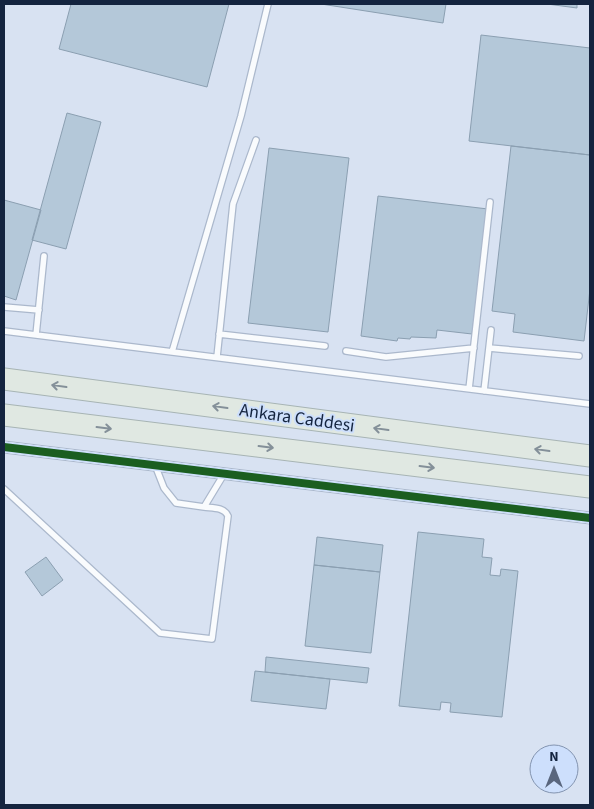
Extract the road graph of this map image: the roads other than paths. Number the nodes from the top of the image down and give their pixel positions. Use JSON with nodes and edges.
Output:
{"nodes":[{"id":1,"x":268,"y":4,"type":"edge"},
{"id":2,"x":256,"y":140,"type":"dead end"},
{"id":3,"x":490,"y":202,"type":"dead end"},
{"id":4,"x":44,"y":256,"type":"dead end"},
{"id":5,"x":4,"y":306,"type":"edge"},
{"id":6,"x":38,"y":310,"type":"junction"},
{"id":7,"x":491,"y":330,"type":"dead end"},
{"id":8,"x":4,"y":331,"type":"edge"},
{"id":9,"x":219,"y":334,"type":"junction"},
{"id":10,"x":36,"y":335,"type":"junction"},
{"id":11,"x":325,"y":346,"type":"dead end"},
{"id":12,"x":474,"y":348,"type":"junction"},
{"id":13,"x":489,"y":348,"type":"junction"},
{"id":14,"x":346,"y":351,"type":"dead end"},
{"id":15,"x":172,"y":352,"type":"junction"},
{"id":16,"x":579,"y":356,"type":"dead end"},
{"id":17,"x":217,"y":357,"type":"junction"},
{"id":18,"x":4,"y":379,"type":"edge"},
{"id":19,"x":469,"y":389,"type":"junction"},
{"id":20,"x":484,"y":391,"type":"junction"},
{"id":21,"x":590,"y":404,"type":"edge"},
{"id":22,"x":4,"y":415,"type":"edge"},
{"id":23,"x":4,"y":447,"type":"edge"},
{"id":24,"x":590,"y":456,"type":"edge"},
{"id":25,"x":155,"y":465,"type":"junction"},
{"id":26,"x":224,"y":474,"type":"junction"},
{"id":27,"x":590,"y":487,"type":"edge"},
{"id":28,"x":4,"y":489,"type":"edge"},
{"id":29,"x":204,"y":506,"type":"junction"},
{"id":30,"x":590,"y":518,"type":"edge"}],
"edges":[{"from":1,"to":15,"type":"lane"},
{"from":2,"to":9,"type":"lane"},
{"from":3,"to":12,"type":"lane"},
{"from":4,"to":6,"type":"lane"},
{"from":5,"to":6,"type":"lane"},
{"from":6,"to":10,"type":"lane"},
{"from":7,"to":13,"type":"lane"},
{"from":8,"to":10,"type":"lane"},
{"from":9,"to":11,"type":"lane"},
{"from":9,"to":17,"type":"lane"},
{"from":10,"to":15,"type":"lane"},
{"from":12,"to":14,"type":"lane"},
{"from":12,"to":19,"type":"lane"},
{"from":13,"to":16,"type":"lane"},
{"from":13,"to":20,"type":"lane"},
{"from":15,"to":17,"type":"lane"},
{"from":17,"to":19,"type":"lane"},
{"from":24,"to":18,"type":"highway","name":"Ankara Caddesi","one_way":true},
{"from":19,"to":20,"type":"lane"},
{"from":20,"to":21,"type":"lane"},
{"from":22,"to":27,"type":"highway","name":"Ankara Caddesi","one_way":true},
{"from":23,"to":25,"type":"street"},
{"from":25,"to":26,"type":"street"},
{"from":25,"to":29,"type":"lane"},
{"from":26,"to":29,"type":"lane"},
{"from":26,"to":30,"type":"street"},
{"from":28,"to":29,"type":"lane"}]}
